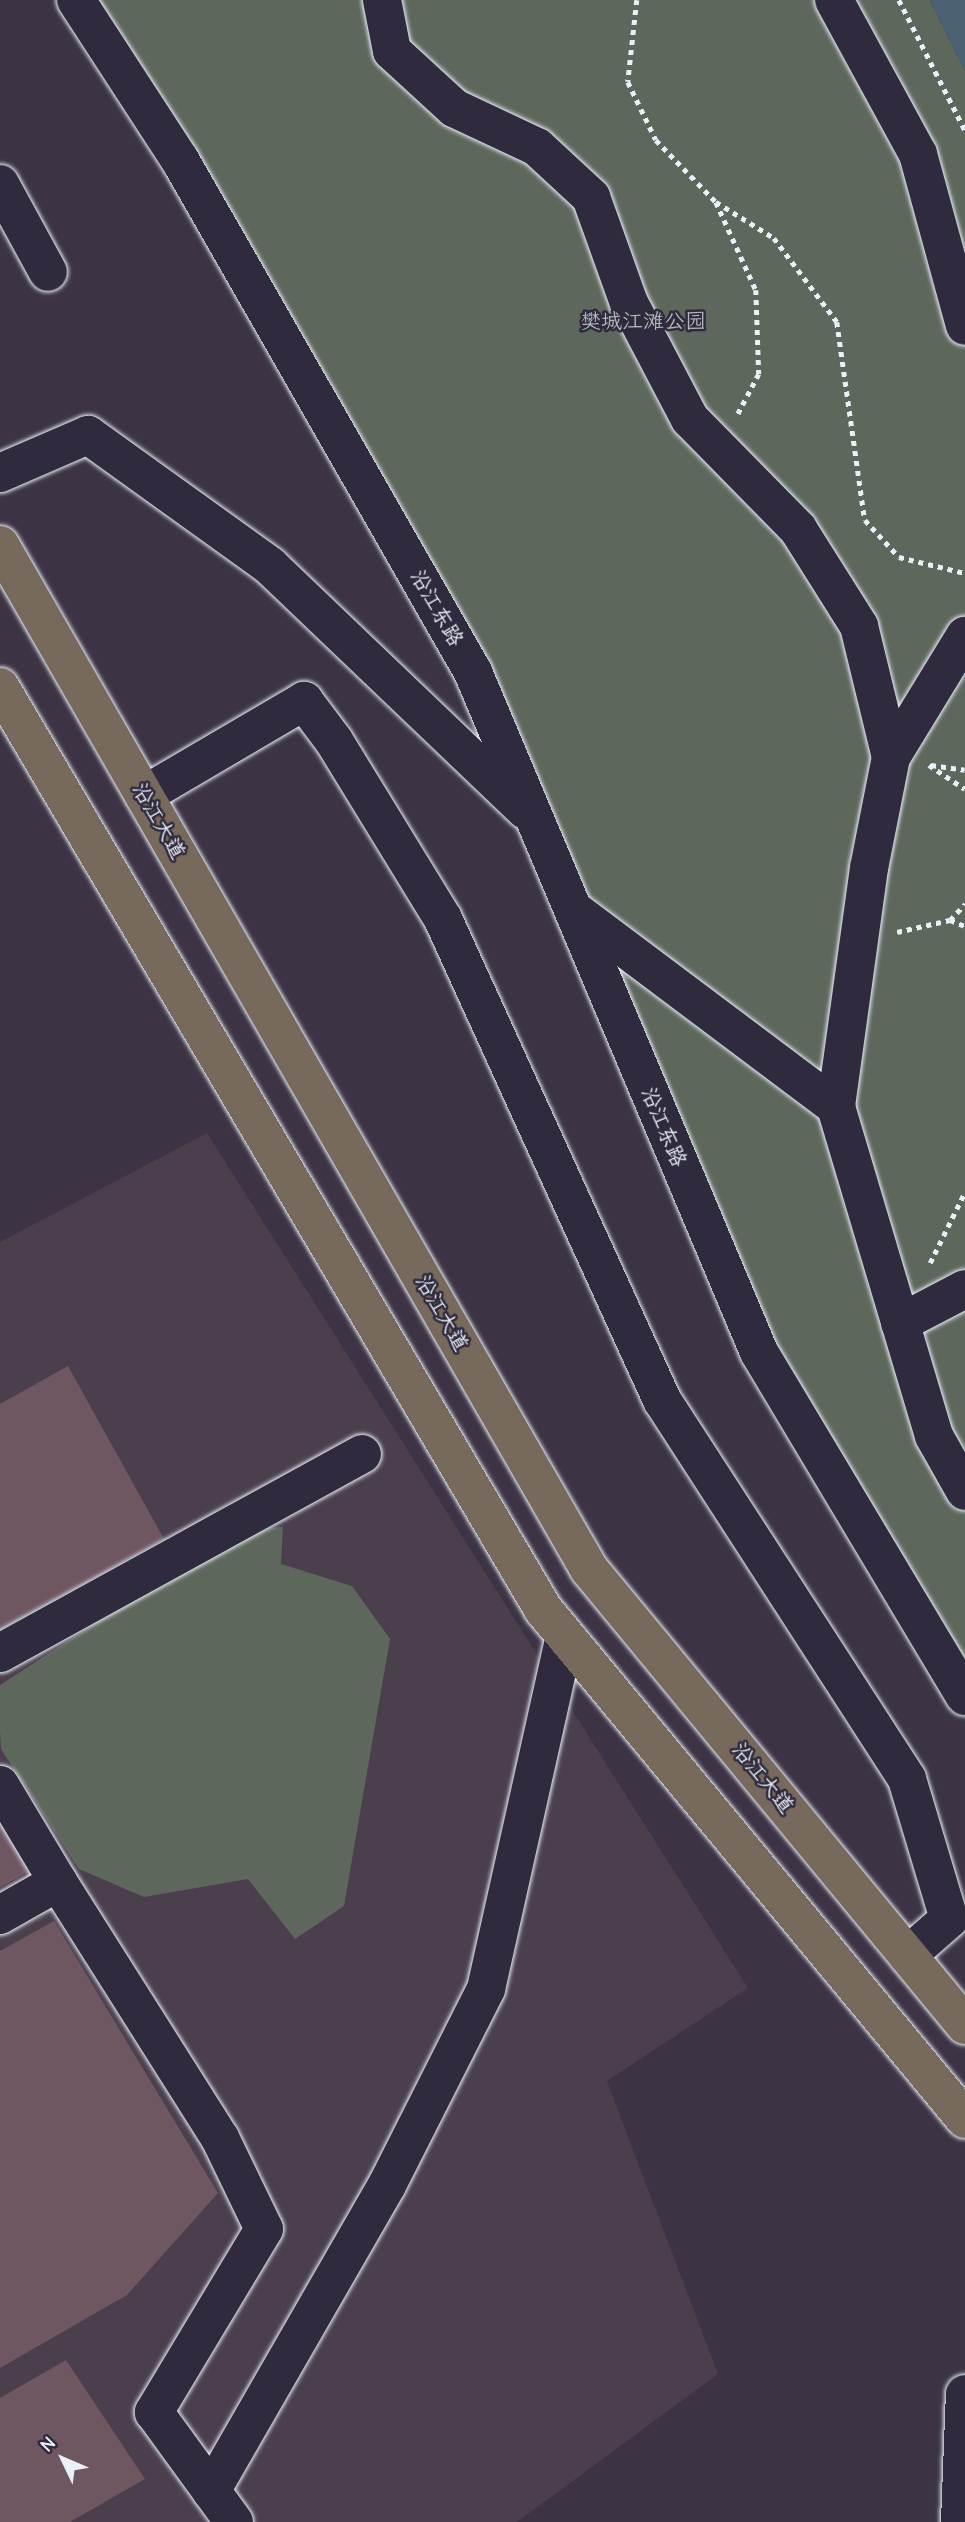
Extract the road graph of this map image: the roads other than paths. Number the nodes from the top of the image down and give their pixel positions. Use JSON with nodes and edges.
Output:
{"nodes":[{"id":1,"x":76,"y":0,"type":"edge"},
{"id":2,"x":382,"y":0,"type":"edge"},
{"id":3,"x":834,"y":0,"type":"edge"},
{"id":4,"x":0,"y":184,"type":"edge"},
{"id":5,"x":48,"y":272,"type":"dead end"},
{"id":6,"x":965,"y":326,"type":"edge"},
{"id":7,"x":0,"y":473,"type":"edge"},
{"id":8,"x":0,"y":545,"type":"edge"},
{"id":9,"x":965,"y":636,"type":"edge"},
{"id":10,"x":0,"y":687,"type":"edge"},
{"id":11,"x":891,"y":757,"type":"junction"},
{"id":12,"x":144,"y":795,"type":"junction"},
{"id":13,"x":536,"y":821,"type":"junction"},
{"id":14,"x":573,"y":909,"type":"junction"},
{"id":15,"x":836,"y":1107,"type":"junction"},
{"id":16,"x":965,"y":1289,"type":"edge"},
{"id":17,"x":900,"y":1322,"type":"junction"},
{"id":18,"x":362,"y":1454,"type":"dead end"},
{"id":19,"x":965,"y":1491,"type":"edge"},
{"id":20,"x":565,"y":1637,"type":"junction"},
{"id":21,"x":0,"y":1653,"type":"edge"},
{"id":22,"x":965,"y":1696,"type":"edge"},
{"id":23,"x":0,"y":1784,"type":"edge"},
{"id":24,"x":58,"y":1882,"type":"junction"},
{"id":25,"x":0,"y":1915,"type":"edge"},
{"id":26,"x":908,"y":1955,"type":"junction"},
{"id":27,"x":965,"y":2025,"type":"edge"},
{"id":28,"x":965,"y":2119,"type":"edge"},
{"id":29,"x":965,"y":2394,"type":"edge"},
{"id":30,"x":211,"y":2491,"type":"junction"},
{"id":31,"x":234,"y":2522,"type":"edge"},
{"id":32,"x":960,"y":2522,"type":"edge"}],
"edges":[{"from":1,"to":13,"type":"street","name":"沿江东路"},
{"from":2,"to":11,"type":"street"},
{"from":3,"to":6,"type":"street"},
{"from":4,"to":5,"type":"street"},
{"from":7,"to":13,"type":"street"},
{"from":8,"to":12,"type":"main road","name":"沿江大道"},
{"from":9,"to":11,"type":"street"},
{"from":10,"to":20,"type":"main road"},
{"from":11,"to":15,"type":"street"},
{"from":12,"to":26,"type":"main road","name":"沿江大道"},
{"from":12,"to":26,"type":"street"},
{"from":13,"to":14,"type":"street","name":"沿江东路"},
{"from":14,"to":15,"type":"street"},
{"from":14,"to":22,"type":"street","name":"沿江东路"},
{"from":15,"to":17,"type":"street"},
{"from":16,"to":17,"type":"street"},
{"from":17,"to":19,"type":"street"},
{"from":18,"to":21,"type":"street"},
{"from":20,"to":28,"type":"main road"},
{"from":20,"to":30,"type":"street"},
{"from":23,"to":24,"type":"street"},
{"from":24,"to":25,"type":"street"},
{"from":24,"to":30,"type":"street"},
{"from":26,"to":27,"type":"main road","name":"沿江大道"},
{"from":29,"to":32,"type":"street"},
{"from":30,"to":31,"type":"street"}]}
